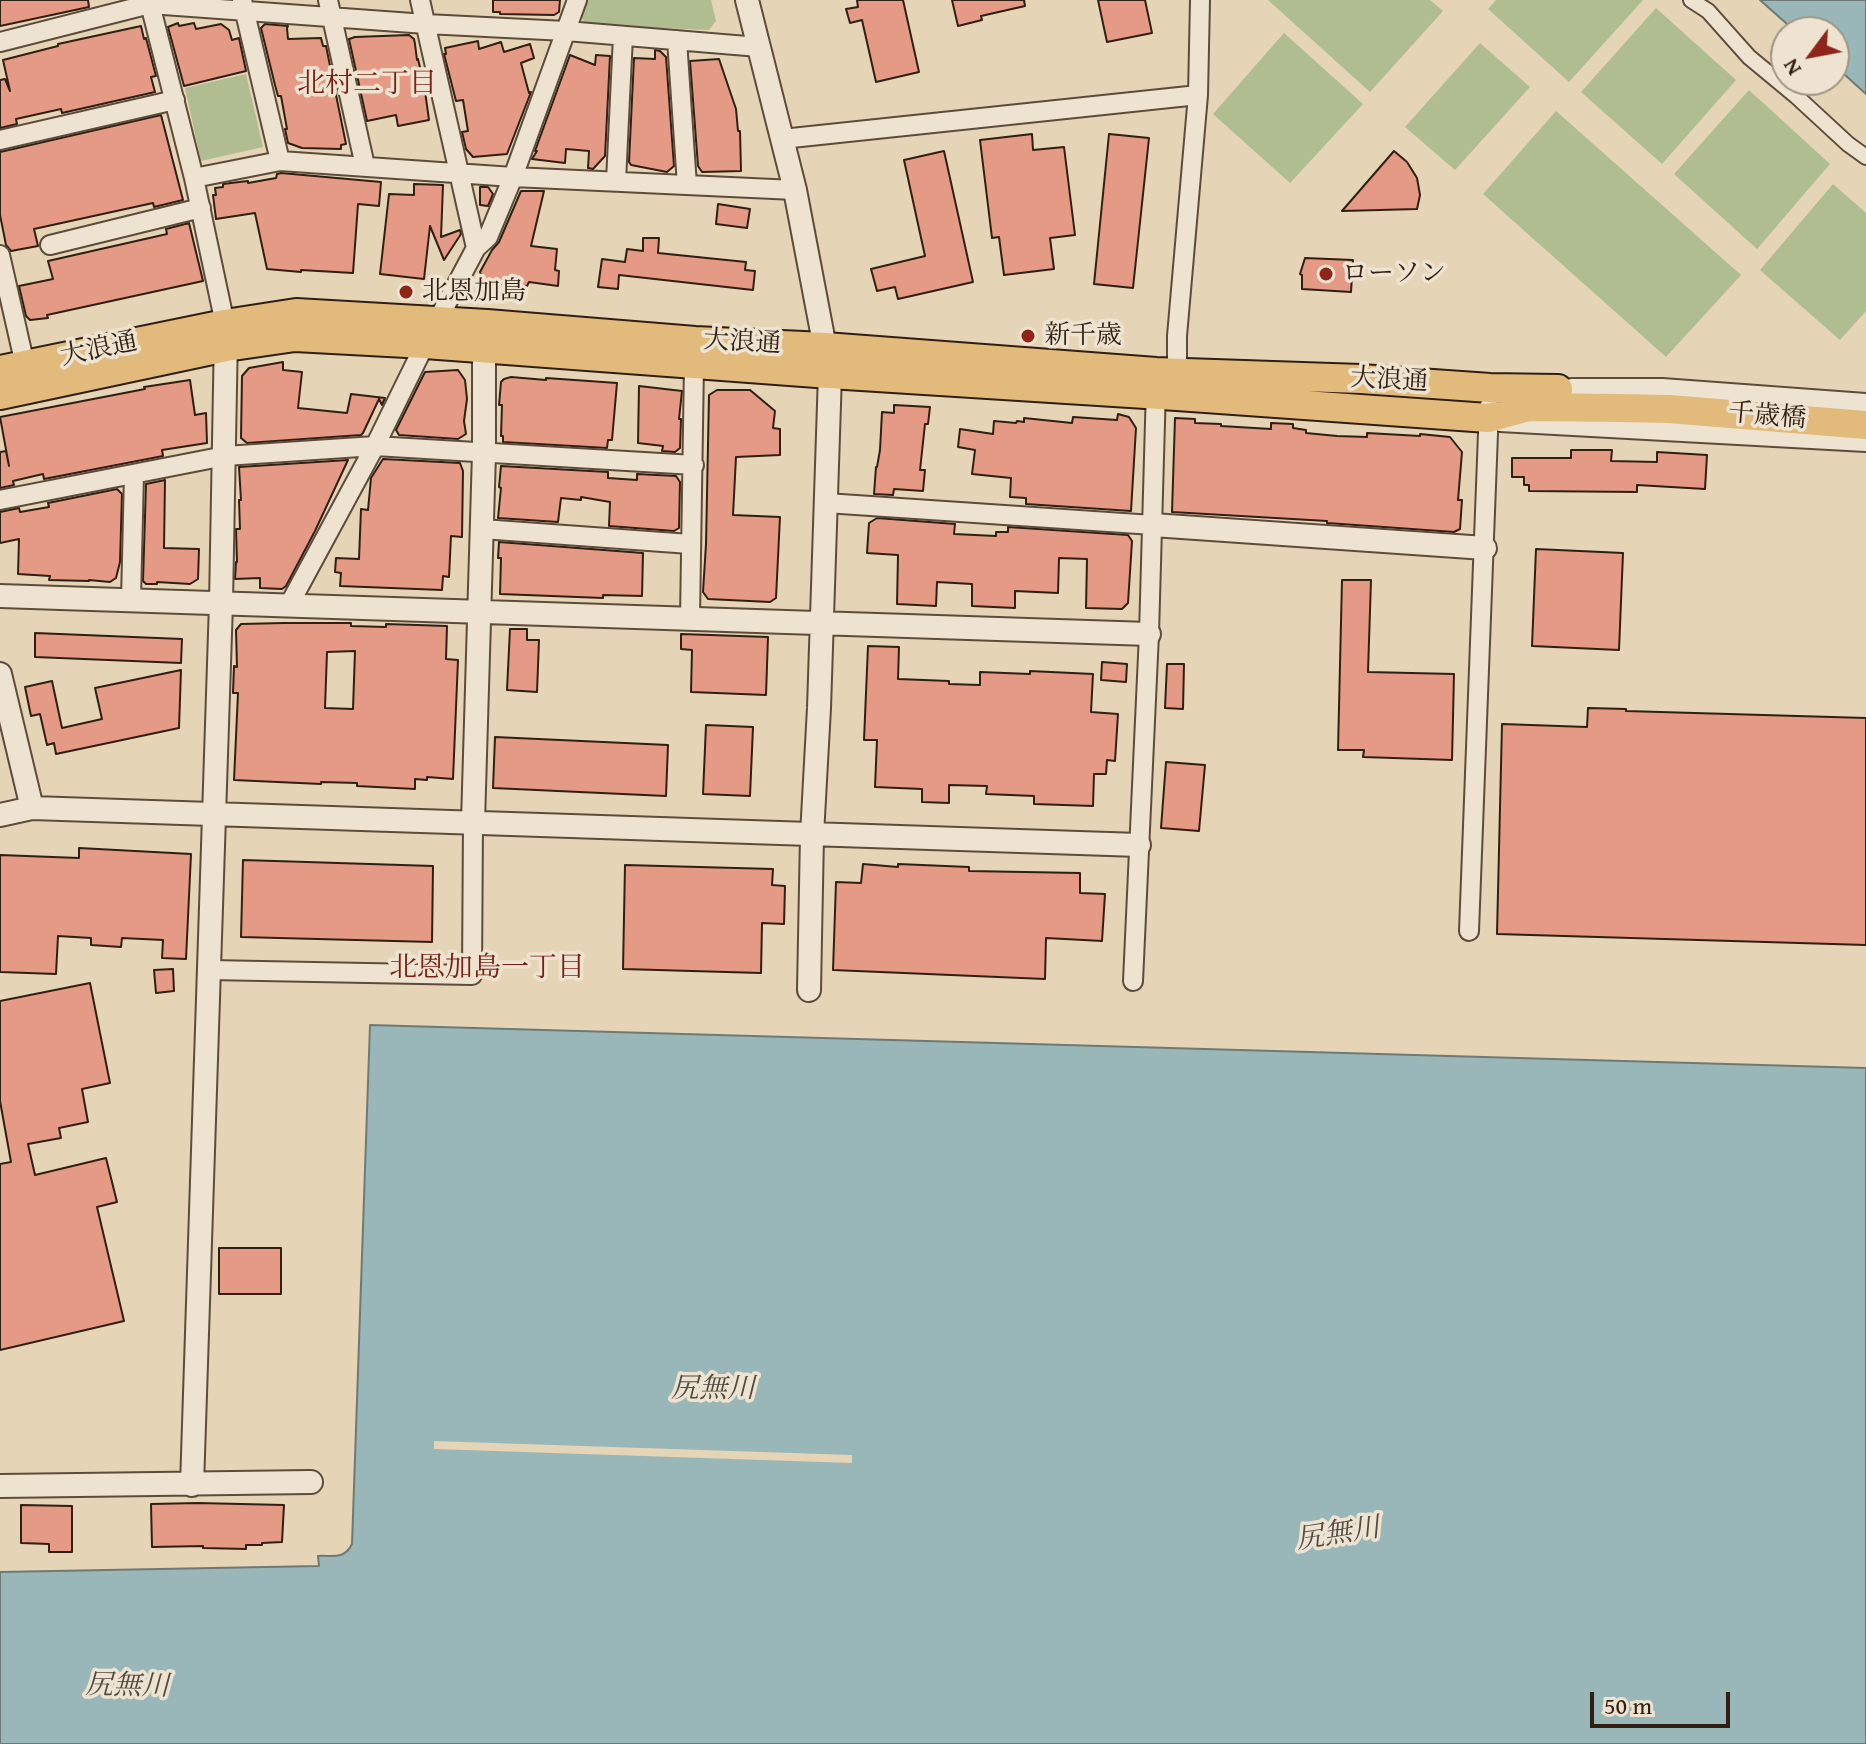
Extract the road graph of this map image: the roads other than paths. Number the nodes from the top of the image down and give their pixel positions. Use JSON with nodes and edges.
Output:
{"nodes":[{"id":1,"x":420,"y":0,"type":"edge"},
{"id":2,"x":577,"y":0,"type":"edge"},
{"id":3,"x":747,"y":0,"type":"edge"},
{"id":4,"x":1200,"y":0,"type":"edge"},
{"id":5,"x":1691,"y":0,"type":"edge"},
{"id":6,"x":150,"y":2,"type":"edge"},
{"id":7,"x":243,"y":6,"type":"edge"},
{"id":8,"x":330,"y":8,"type":"edge"},
{"id":9,"x":426,"y":24,"type":"junction"},
{"id":10,"x":566,"y":31,"type":"junction"},
{"id":11,"x":623,"y":36,"type":"junction"},
{"id":12,"x":677,"y":40,"type":"junction"},
{"id":13,"x":0,"y":42,"type":"edge"},
{"id":14,"x":759,"y":47,"type":"junction"},
{"id":15,"x":1198,"y":95,"type":"junction"},
{"id":16,"x":175,"y":100,"type":"junction"},
{"id":17,"x":782,"y":139,"type":"junction"},
{"id":18,"x":0,"y":140,"type":"edge"},
{"id":19,"x":1866,"y":157,"type":"edge"},
{"id":20,"x":280,"y":161,"type":"junction"},
{"id":21,"x":365,"y":166,"type":"junction"},
{"id":22,"x":459,"y":172,"type":"junction"},
{"id":23,"x":513,"y":177,"type":"junction"},
{"id":24,"x":194,"y":178,"type":"junction"},
{"id":25,"x":616,"y":181,"type":"junction"},
{"id":26,"x":687,"y":185,"type":"junction"},
{"id":27,"x":795,"y":190,"type":"junction"},
{"id":28,"x":201,"y":208,"type":"junction"},
{"id":29,"x":50,"y":245,"type":"dead end"},
{"id":30,"x":476,"y":248,"type":"junction"},
{"id":31,"x":0,"y":255,"type":"edge"},
{"id":32,"x":431,"y":333,"type":"junction"},
{"id":33,"x":226,"y":336,"type":"junction"},
{"id":34,"x":486,"y":337,"type":"junction"},
{"id":35,"x":827,"y":361,"type":"junction"},
{"id":36,"x":694,"y":364,"type":"junction"},
{"id":37,"x":12,"y":368,"type":"edge"},
{"id":38,"x":1166,"y":384,"type":"junction"},
{"id":39,"x":1490,"y":388,"type":"junction"},
{"id":40,"x":1572,"y":390,"type":"junction"},
{"id":41,"x":0,"y":395,"type":"edge"},
{"id":42,"x":1866,"y":405,"type":"edge"},
{"id":43,"x":1619,"y":408,"type":"junction"},
{"id":44,"x":1488,"y":418,"type":"junction"},
{"id":45,"x":1866,"y":425,"type":"edge"},
{"id":46,"x":1866,"y":440,"type":"edge"},
{"id":47,"x":375,"y":446,"type":"junction"},
{"id":48,"x":484,"y":453,"type":"junction"},
{"id":49,"x":225,"y":456,"type":"junction"},
{"id":50,"x":694,"y":465,"type":"junction"},
{"id":51,"x":134,"y":474,"type":"junction"},
{"id":52,"x":0,"y":500,"type":"edge"},
{"id":53,"x":826,"y":503,"type":"junction"},
{"id":54,"x":1153,"y":525,"type":"junction"},
{"id":55,"x":482,"y":529,"type":"junction"},
{"id":56,"x":690,"y":544,"type":"junction"},
{"id":57,"x":1485,"y":548,"type":"junction"},
{"id":58,"x":0,"y":596,"type":"edge"},
{"id":59,"x":131,"y":600,"type":"junction"},
{"id":60,"x":221,"y":603,"type":"junction"},
{"id":61,"x":289,"y":605,"type":"junction"},
{"id":62,"x":479,"y":611,"type":"junction"},
{"id":63,"x":690,"y":618,"type":"junction"},
{"id":64,"x":821,"y":623,"type":"junction"},
{"id":65,"x":1149,"y":634,"type":"junction"},
{"id":66,"x":0,"y":674,"type":"edge"},
{"id":67,"x":32,"y":808,"type":"junction"},
{"id":68,"x":214,"y":814,"type":"junction"},
{"id":69,"x":0,"y":815,"type":"edge"},
{"id":70,"x":473,"y":822,"type":"junction"},
{"id":71,"x":812,"y":835,"type":"junction"},
{"id":72,"x":1139,"y":845,"type":"junction"},
{"id":73,"x":1469,"y":931,"type":"dead end"},
{"id":74,"x":209,"y":970,"type":"junction"},
{"id":75,"x":1133,"y":981,"type":"dead end"},
{"id":76,"x":809,"y":990,"type":"dead end"},
{"id":77,"x":311,"y":1482,"type":"dead end"},
{"id":78,"x":192,"y":1485,"type":"junction"},
{"id":79,"x":0,"y":1486,"type":"edge"}],
"edges":[{"from":1,"to":9,"type":"street"},
{"from":2,"to":10,"type":"street"},
{"from":3,"to":14,"type":"street"},
{"from":4,"to":15,"type":"street"},
{"from":5,"to":19,"type":"street"},
{"from":6,"to":7,"type":"street"},
{"from":6,"to":13,"type":"street"},
{"from":6,"to":16,"type":"street"},
{"from":7,"to":8,"type":"street"},
{"from":7,"to":20,"type":"street"},
{"from":8,"to":9,"type":"street"},
{"from":8,"to":21,"type":"street"},
{"from":9,"to":10,"type":"street"},
{"from":9,"to":22,"type":"street"},
{"from":10,"to":11,"type":"street"},
{"from":10,"to":23,"type":"street"},
{"from":11,"to":12,"type":"street"},
{"from":11,"to":25,"type":"street"},
{"from":12,"to":14,"type":"street"},
{"from":12,"to":26,"type":"street"},
{"from":14,"to":17,"type":"street"},
{"from":15,"to":17,"type":"street"},
{"from":15,"to":38,"type":"street"},
{"from":16,"to":18,"type":"street"},
{"from":16,"to":24,"type":"street"},
{"from":17,"to":27,"type":"street"},
{"from":20,"to":21,"type":"street"},
{"from":20,"to":24,"type":"street"},
{"from":21,"to":22,"type":"street"},
{"from":22,"to":23,"type":"street"},
{"from":22,"to":30,"type":"street"},
{"from":23,"to":25,"type":"street"},
{"from":23,"to":30,"type":"street"},
{"from":24,"to":28,"type":"street"},
{"from":25,"to":26,"type":"street"},
{"from":26,"to":27,"type":"street"},
{"from":27,"to":35,"type":"street"},
{"from":28,"to":29,"type":"street"},
{"from":28,"to":33,"type":"street"},
{"from":30,"to":32,"type":"street"},
{"from":31,"to":37,"type":"street"},
{"from":32,"to":33,"type":"main road","name":"大浪通"},
{"from":32,"to":34,"type":"main road","name":"大浪通"},
{"from":32,"to":47,"type":"street"},
{"from":33,"to":37,"type":"main road","name":"大浪通"},
{"from":33,"to":41,"type":"main road","name":"大浪通"},
{"from":33,"to":49,"type":"street"},
{"from":34,"to":35,"type":"main road","name":"大浪通"},
{"from":34,"to":36,"type":"main road","name":"大浪通"},
{"from":34,"to":48,"type":"street"},
{"from":35,"to":36,"type":"main road","name":"大浪通"},
{"from":35,"to":38,"type":"main road","name":"大浪通"},
{"from":35,"to":53,"type":"street"},
{"from":36,"to":50,"type":"street"},
{"from":38,"to":39,"type":"main road","name":"大浪通"},
{"from":38,"to":44,"type":"main road","name":"大浪通"},
{"from":38,"to":54,"type":"street"},
{"from":39,"to":40,"type":"main road","name":"大浪通"},
{"from":39,"to":44,"type":"street"},
{"from":40,"to":42,"type":"street"},
{"from":40,"to":43,"type":"main road","name":"大浪通"},
{"from":43,"to":44,"type":"main road","name":"大浪通"},
{"from":43,"to":45,"type":"main road","name":"千歳橋"},
{"from":44,"to":46,"type":"street"},
{"from":44,"to":57,"type":"street"},
{"from":47,"to":48,"type":"street"},
{"from":47,"to":49,"type":"street"},
{"from":47,"to":61,"type":"street"},
{"from":48,"to":50,"type":"street"},
{"from":48,"to":55,"type":"street"},
{"from":49,"to":51,"type":"street"},
{"from":49,"to":60,"type":"street"},
{"from":50,"to":56,"type":"street"},
{"from":51,"to":52,"type":"street"},
{"from":51,"to":59,"type":"street"},
{"from":53,"to":54,"type":"street"},
{"from":53,"to":64,"type":"street"},
{"from":54,"to":57,"type":"street"},
{"from":54,"to":65,"type":"street"},
{"from":55,"to":56,"type":"street"},
{"from":55,"to":62,"type":"street"},
{"from":56,"to":63,"type":"street"},
{"from":57,"to":73,"type":"street"},
{"from":58,"to":59,"type":"street"},
{"from":59,"to":60,"type":"street"},
{"from":60,"to":61,"type":"street"},
{"from":60,"to":68,"type":"street"},
{"from":61,"to":62,"type":"street"},
{"from":62,"to":63,"type":"street"},
{"from":62,"to":70,"type":"street"},
{"from":63,"to":64,"type":"street"},
{"from":64,"to":65,"type":"street"},
{"from":64,"to":71,"type":"street"},
{"from":65,"to":72,"type":"street"},
{"from":66,"to":67,"type":"street"},
{"from":67,"to":68,"type":"street"},
{"from":67,"to":69,"type":"street"},
{"from":68,"to":70,"type":"street"},
{"from":68,"to":74,"type":"street"},
{"from":70,"to":71,"type":"street"},
{"from":70,"to":74,"type":"street"},
{"from":71,"to":72,"type":"street"},
{"from":71,"to":76,"type":"street"},
{"from":72,"to":75,"type":"street"},
{"from":74,"to":78,"type":"street"},
{"from":77,"to":78,"type":"street"},
{"from":78,"to":79,"type":"street"}]}
